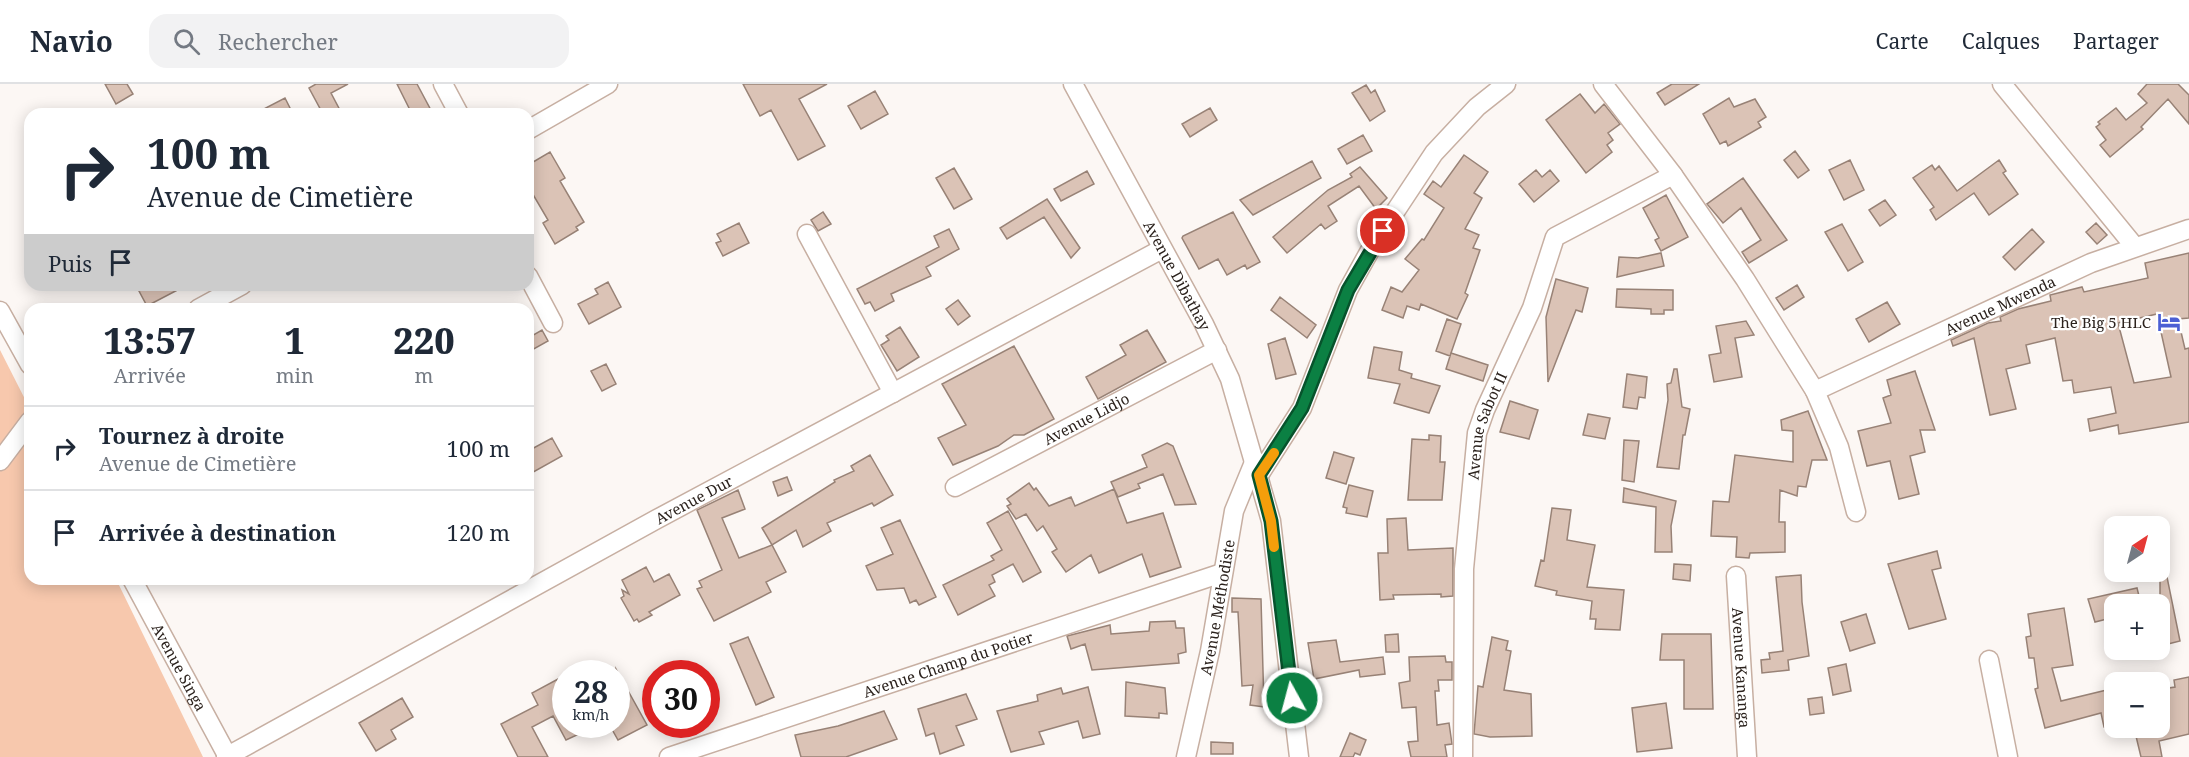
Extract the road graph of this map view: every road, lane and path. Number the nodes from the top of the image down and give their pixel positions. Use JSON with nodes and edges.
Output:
{"nodes":[{"id":1,"x":443,"y":84,"type":"edge"},
{"id":2,"x":608,"y":84,"type":"edge"},
{"id":3,"x":1073,"y":84,"type":"edge"},
{"id":4,"x":1506,"y":84,"type":"edge"},
{"id":5,"x":1603,"y":84,"type":"edge"},
{"id":6,"x":2002,"y":84,"type":"edge"},
{"id":7,"x":456,"y":108,"type":"edge"},
{"id":8,"x":534,"y":127,"type":"edge"},
{"id":9,"x":1673,"y":175,"type":"junction"},
{"id":10,"x":2189,"y":229,"type":"edge"},
{"id":11,"x":807,"y":234,"type":"dead end"},
{"id":12,"x":2135,"y":248,"type":"junction"},
{"id":13,"x":1162,"y":249,"type":"junction"},
{"id":14,"x":534,"y":287,"type":"edge"},
{"id":15,"x":231,"y":291,"type":"edge"},
{"id":16,"x":209,"y":303,"type":"edge"},
{"id":17,"x":0,"y":310,"type":"edge"},
{"id":18,"x":554,"y":323,"type":"dead end"},
{"id":19,"x":1217,"y":350,"type":"junction"},
{"id":20,"x":24,"y":354,"type":"edge"},
{"id":21,"x":1815,"y":391,"type":"junction"},
{"id":22,"x":893,"y":393,"type":"junction"},
{"id":23,"x":24,"y":429,"type":"edge"},
{"id":24,"x":0,"y":461,"type":"edge"},
{"id":25,"x":1257,"y":467,"type":"junction"},
{"id":26,"x":955,"y":487,"type":"dead end"},
{"id":27,"x":1856,"y":512,"type":"dead end"},
{"id":28,"x":1222,"y":573,"type":"junction"},
{"id":29,"x":1736,"y":576,"type":"dead end"},
{"id":30,"x":135,"y":585,"type":"edge"},
{"id":31,"x":1989,"y":660,"type":"dead end"},
{"id":32,"x":672,"y":756,"type":"edge"},
{"id":33,"x":227,"y":757,"type":"edge"},
{"id":34,"x":1186,"y":757,"type":"edge"},
{"id":35,"x":1299,"y":757,"type":"edge"},
{"id":36,"x":1462,"y":757,"type":"edge"},
{"id":37,"x":1747,"y":757,"type":"edge"},
{"id":38,"x":2008,"y":757,"type":"edge"}],
"edges":[{"from":1,"to":7,"type":"street"},
{"from":2,"to":8,"type":"street"},
{"from":3,"to":13,"type":"street","name":"Avenue Dibathay"},
{"from":4,"to":25,"type":"street","name":"Avenue Méthodiste"},
{"from":5,"to":9,"type":"street"},
{"from":6,"to":12,"type":"street"},
{"from":9,"to":21,"type":"street"},
{"from":9,"to":36,"type":"street","name":"Avenue Sabot II"},
{"from":10,"to":12,"type":"street","name":"Avenue Mwenda"},
{"from":11,"to":22,"type":"street"},
{"from":12,"to":21,"type":"street","name":"Avenue Mwenda"},
{"from":13,"to":19,"type":"street","name":"Avenue Dibathay"},
{"from":13,"to":22,"type":"street","name":"Avenue Dur"},
{"from":14,"to":18,"type":"street"},
{"from":15,"to":16,"type":"street"},
{"from":17,"to":20,"type":"street"},
{"from":19,"to":25,"type":"street","name":"Avenue Dibathay"},
{"from":19,"to":26,"type":"street","name":"Avenue Lidjo"},
{"from":21,"to":27,"type":"street"},
{"from":22,"to":33,"type":"street","name":"Avenue Dur"},
{"from":23,"to":24,"type":"street"},
{"from":25,"to":28,"type":"street","name":"Avenue Méthodiste"},
{"from":25,"to":35,"type":"street","name":"Avenue Dibathay"},
{"from":28,"to":32,"type":"street","name":"Avenue Champ du Potier"},
{"from":28,"to":34,"type":"street","name":"Avenue Méthodiste"},
{"from":29,"to":37,"type":"street","name":"Avenue Kananga"},
{"from":30,"to":33,"type":"street","name":"Avenue Singa"},
{"from":31,"to":38,"type":"street"}]}
